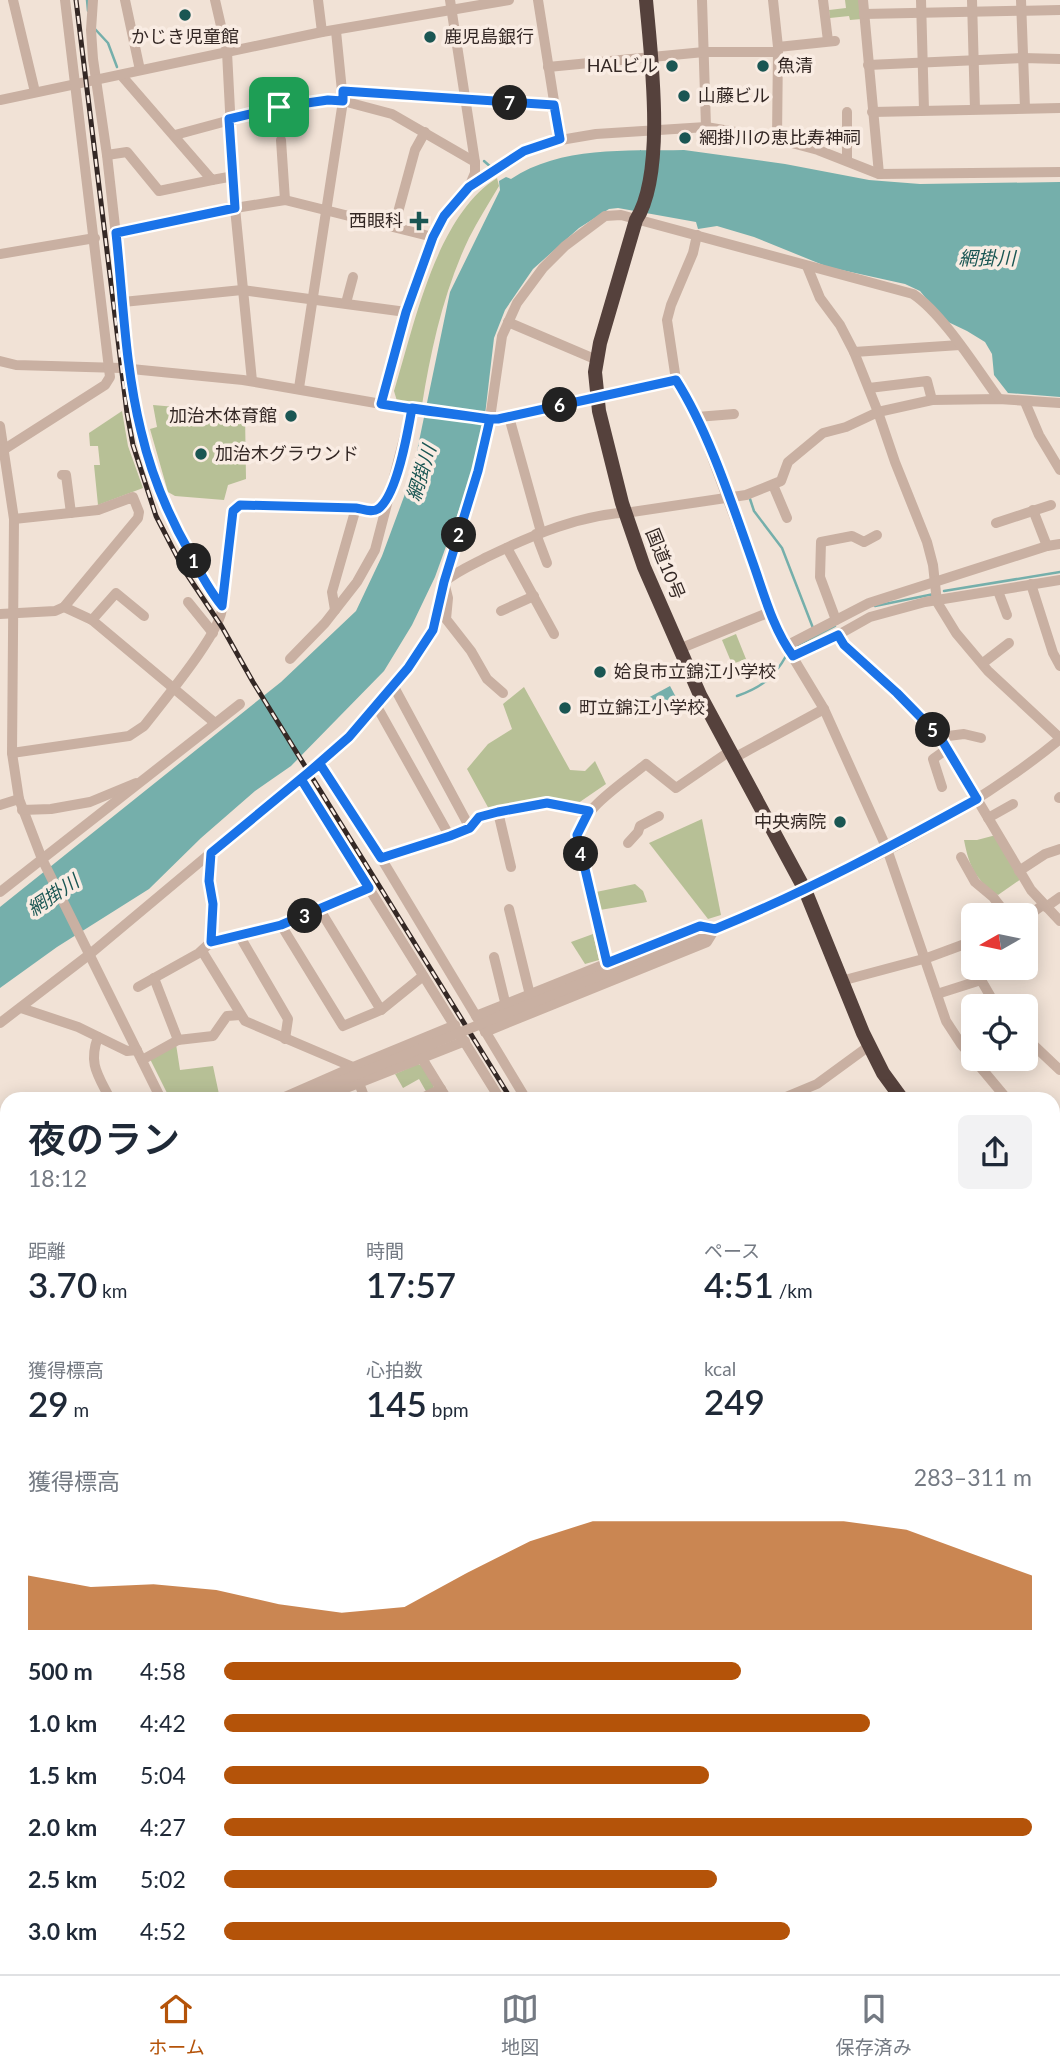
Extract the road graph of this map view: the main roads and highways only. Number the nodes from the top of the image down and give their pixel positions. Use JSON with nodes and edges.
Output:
{"nodes":[{"id":1,"x":646,"y":0,"type":"edge"},
{"id":2,"x":897,"y":1092,"type":"edge"}],
"edges":[{"from":1,"to":2,"type":"highway","name":"国道10号"}]}
